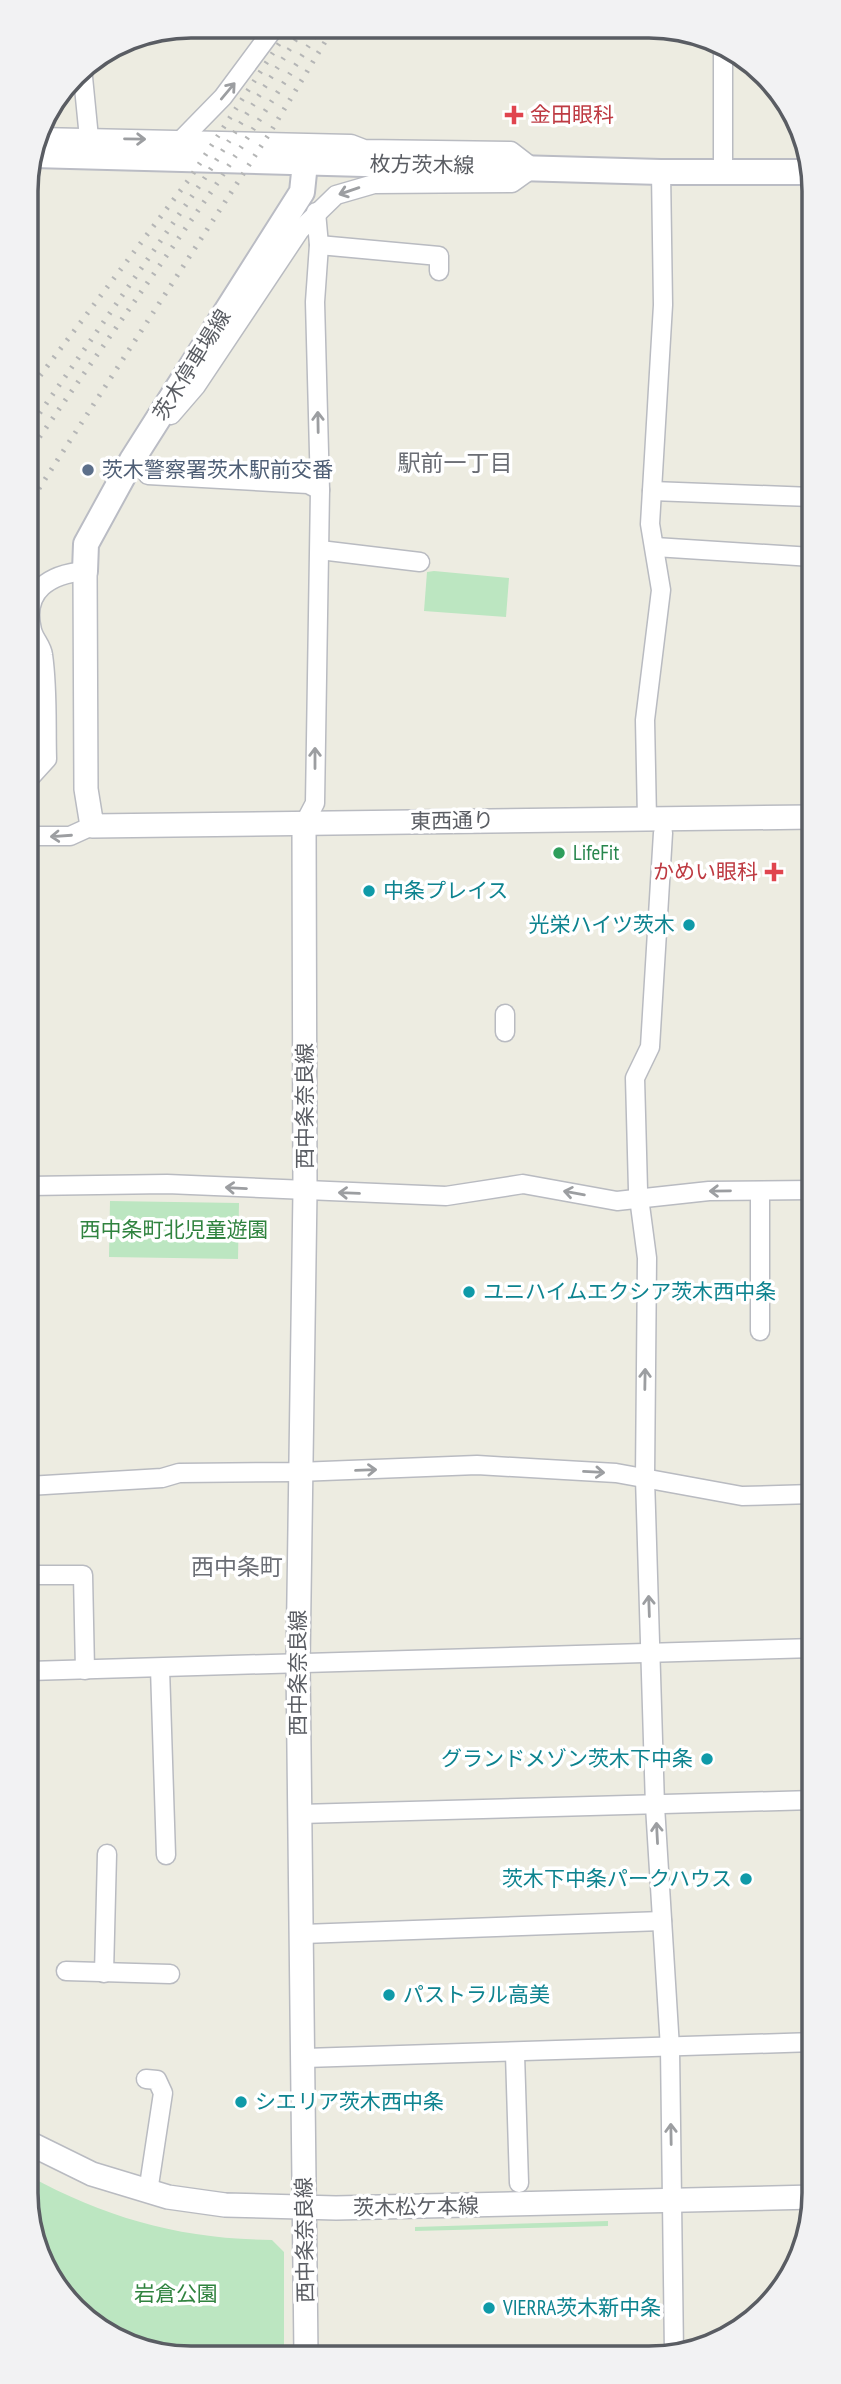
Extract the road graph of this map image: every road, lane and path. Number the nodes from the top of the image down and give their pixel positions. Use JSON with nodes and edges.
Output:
{"nodes":[{"id":1,"x":266,"y":39,"type":"edge"},
{"id":2,"x":723,"y":57,"type":"edge"},
{"id":3,"x":84,"y":83,"type":"edge"},
{"id":4,"x":49,"y":137,"type":"edge"},
{"id":5,"x":89,"y":138,"type":"junction"},
{"id":6,"x":181,"y":140,"type":"junction"},
{"id":7,"x":43,"y":155,"type":"edge"},
{"id":8,"x":305,"y":163,"type":"junction"},
{"id":9,"x":533,"y":168,"type":"junction"},
{"id":10,"x":661,"y":172,"type":"junction"},
{"id":11,"x":801,"y":172,"type":"edge"},
{"id":12,"x":723,"y":173,"type":"junction"},
{"id":13,"x":316,"y":212,"type":"junction"},
{"id":14,"x":319,"y":245,"type":"junction"},
{"id":15,"x":439,"y":271,"type":"dead end"},
{"id":16,"x":140,"y":467,"type":"junction"},
{"id":17,"x":320,"y":490,"type":"junction"},
{"id":18,"x":652,"y":492,"type":"junction"},
{"id":19,"x":802,"y":497,"type":"edge"},
{"id":20,"x":655,"y":547,"type":"junction"},
{"id":21,"x":320,"y":550,"type":"junction"},
{"id":22,"x":802,"y":556,"type":"edge"},
{"id":23,"x":420,"y":562,"type":"dead end"},
{"id":24,"x":85,"y":571,"type":"junction"},
{"id":25,"x":39,"y":593,"type":"edge"},
{"id":26,"x":39,"y":646,"type":"edge"},
{"id":27,"x":39,"y":768,"type":"edge"},
{"id":28,"x":802,"y":818,"type":"edge"},
{"id":29,"x":304,"y":824,"type":"junction"},
{"id":30,"x":92,"y":826,"type":"junction"},
{"id":31,"x":655,"y":826,"type":"junction"},
{"id":32,"x":39,"y":836,"type":"edge"},
{"id":33,"x":39,"y":1186,"type":"edge"},
{"id":34,"x":802,"y":1190,"type":"edge"},
{"id":35,"x":304,"y":1191,"type":"junction"},
{"id":36,"x":760,"y":1191,"type":"junction"},
{"id":37,"x":642,"y":1200,"type":"junction"},
{"id":38,"x":760,"y":1331,"type":"dead end"},
{"id":39,"x":298,"y":1472,"type":"junction"},
{"id":40,"x":645,"y":1478,"type":"junction"},
{"id":41,"x":38,"y":1485,"type":"edge"},
{"id":42,"x":802,"y":1494,"type":"edge"},
{"id":43,"x":38,"y":1575,"type":"edge"},
{"id":44,"x":802,"y":1648,"type":"edge"},
{"id":45,"x":650,"y":1653,"type":"junction"},
{"id":46,"x":298,"y":1664,"type":"junction"},
{"id":47,"x":160,"y":1668,"type":"junction"},
{"id":48,"x":85,"y":1670,"type":"junction"},
{"id":49,"x":38,"y":1671,"type":"edge"},
{"id":50,"x":802,"y":1800,"type":"edge"},
{"id":51,"x":655,"y":1806,"type":"junction"},
{"id":52,"x":299,"y":1815,"type":"junction"},
{"id":53,"x":107,"y":1854,"type":"dead end"},
{"id":54,"x":166,"y":1854,"type":"dead end"},
{"id":55,"x":662,"y":1921,"type":"junction"},
{"id":56,"x":303,"y":1934,"type":"junction"},
{"id":57,"x":66,"y":1970,"type":"dead end"},
{"id":58,"x":104,"y":1973,"type":"junction"},
{"id":59,"x":170,"y":1974,"type":"dead end"},
{"id":60,"x":802,"y":2042,"type":"edge"},
{"id":61,"x":670,"y":2048,"type":"junction"},
{"id":62,"x":515,"y":2054,"type":"junction"},
{"id":63,"x":304,"y":2059,"type":"junction"},
{"id":64,"x":146,"y":2079,"type":"dead end"},
{"id":65,"x":38,"y":2147,"type":"edge"},
{"id":66,"x":519,"y":2183,"type":"dead end"},
{"id":67,"x":148,"y":2192,"type":"junction"},
{"id":68,"x":802,"y":2197,"type":"edge"},
{"id":69,"x":671,"y":2202,"type":"junction"},
{"id":70,"x":306,"y":2206,"type":"junction"},
{"id":71,"x":674,"y":2344,"type":"edge"},
{"id":72,"x":306,"y":2346,"type":"edge"}],
"edges":[{"from":6,"to":1,"type":"street","one_way":true},
{"from":2,"to":12,"type":"street"},
{"from":3,"to":5,"type":"street"},
{"from":4,"to":5,"type":"street"},
{"from":5,"to":6,"type":"street","one_way":true},
{"from":6,"to":9,"type":"street"},
{"from":7,"to":8,"type":"main road","name":"枚方茨木線"},
{"from":8,"to":9,"type":"main road","name":"枚方茨木線"},
{"from":8,"to":16,"type":"main road","name":"茨木停車場線"},
{"from":9,"to":10,"type":"main road","name":"枚方茨木線"},
{"from":9,"to":13,"type":"street","one_way":true},
{"from":10,"to":12,"type":"main road","name":"枚方茨木線"},
{"from":10,"to":18,"type":"street"},
{"from":11,"to":12,"type":"main road","name":"枚方茨木線"},
{"from":13,"to":14,"type":"street"},
{"from":13,"to":16,"type":"street"},
{"from":14,"to":15,"type":"street"},
{"from":17,"to":14,"type":"street","one_way":true},
{"from":16,"to":17,"type":"street"},
{"from":16,"to":24,"type":"main road","name":"茨木停車場線"},
{"from":17,"to":21,"type":"street"},
{"from":18,"to":19,"type":"street"},
{"from":18,"to":20,"type":"street"},
{"from":20,"to":22,"type":"street"},
{"from":20,"to":31,"type":"street"},
{"from":21,"to":23,"type":"street"},
{"from":29,"to":21,"type":"street","one_way":true},
{"from":24,"to":25,"type":"street"},
{"from":24,"to":30,"type":"street"},
{"from":26,"to":27,"type":"street"},
{"from":28,"to":31,"type":"street","name":"東西通り"},
{"from":29,"to":30,"type":"street","name":"東西通り"},
{"from":29,"to":31,"type":"street","name":"東西通り"},
{"from":29,"to":35,"type":"street","name":"西中条奈良線"},
{"from":30,"to":32,"type":"street","one_way":true},
{"from":31,"to":37,"type":"street"},
{"from":35,"to":33,"type":"street","one_way":true},
{"from":34,"to":36,"type":"street"},
{"from":37,"to":35,"type":"street","one_way":true},
{"from":35,"to":39,"type":"street","name":"西中条奈良線"},
{"from":36,"to":37,"type":"street","one_way":true},
{"from":36,"to":38,"type":"street"},
{"from":40,"to":37,"type":"street","one_way":true},
{"from":39,"to":40,"type":"street","one_way":true},
{"from":39,"to":41,"type":"street"},
{"from":39,"to":46,"type":"street","name":"西中条奈良線"},
{"from":40,"to":42,"type":"street"},
{"from":45,"to":40,"type":"street","one_way":true},
{"from":43,"to":48,"type":"street"},
{"from":44,"to":45,"type":"street"},
{"from":45,"to":46,"type":"street"},
{"from":45,"to":51,"type":"street"},
{"from":46,"to":47,"type":"street"},
{"from":46,"to":52,"type":"street","name":"西中条奈良線"},
{"from":47,"to":48,"type":"street"},
{"from":47,"to":54,"type":"street"},
{"from":48,"to":49,"type":"street"},
{"from":50,"to":51,"type":"street"},
{"from":51,"to":52,"type":"street"},
{"from":55,"to":51,"type":"street","one_way":true},
{"from":52,"to":56,"type":"street","name":"西中条奈良線"},
{"from":53,"to":58,"type":"street"},
{"from":55,"to":56,"type":"street"},
{"from":55,"to":61,"type":"street"},
{"from":56,"to":63,"type":"street","name":"西中条奈良線"},
{"from":57,"to":58,"type":"street"},
{"from":58,"to":59,"type":"street"},
{"from":60,"to":61,"type":"street"},
{"from":61,"to":62,"type":"street"},
{"from":69,"to":61,"type":"street","one_way":true},
{"from":62,"to":63,"type":"street"},
{"from":62,"to":66,"type":"street"},
{"from":63,"to":70,"type":"street","name":"西中条奈良線"},
{"from":64,"to":67,"type":"street"},
{"from":65,"to":67,"type":"street","name":"茨木松ケ本線"},
{"from":67,"to":70,"type":"street","name":"茨木松ケ本線"},
{"from":68,"to":69,"type":"street","name":"茨木松ケ本線"},
{"from":69,"to":70,"type":"street","name":"茨木松ケ本線"},
{"from":69,"to":71,"type":"street"},
{"from":70,"to":72,"type":"street","name":"西中条奈良線"}]}
